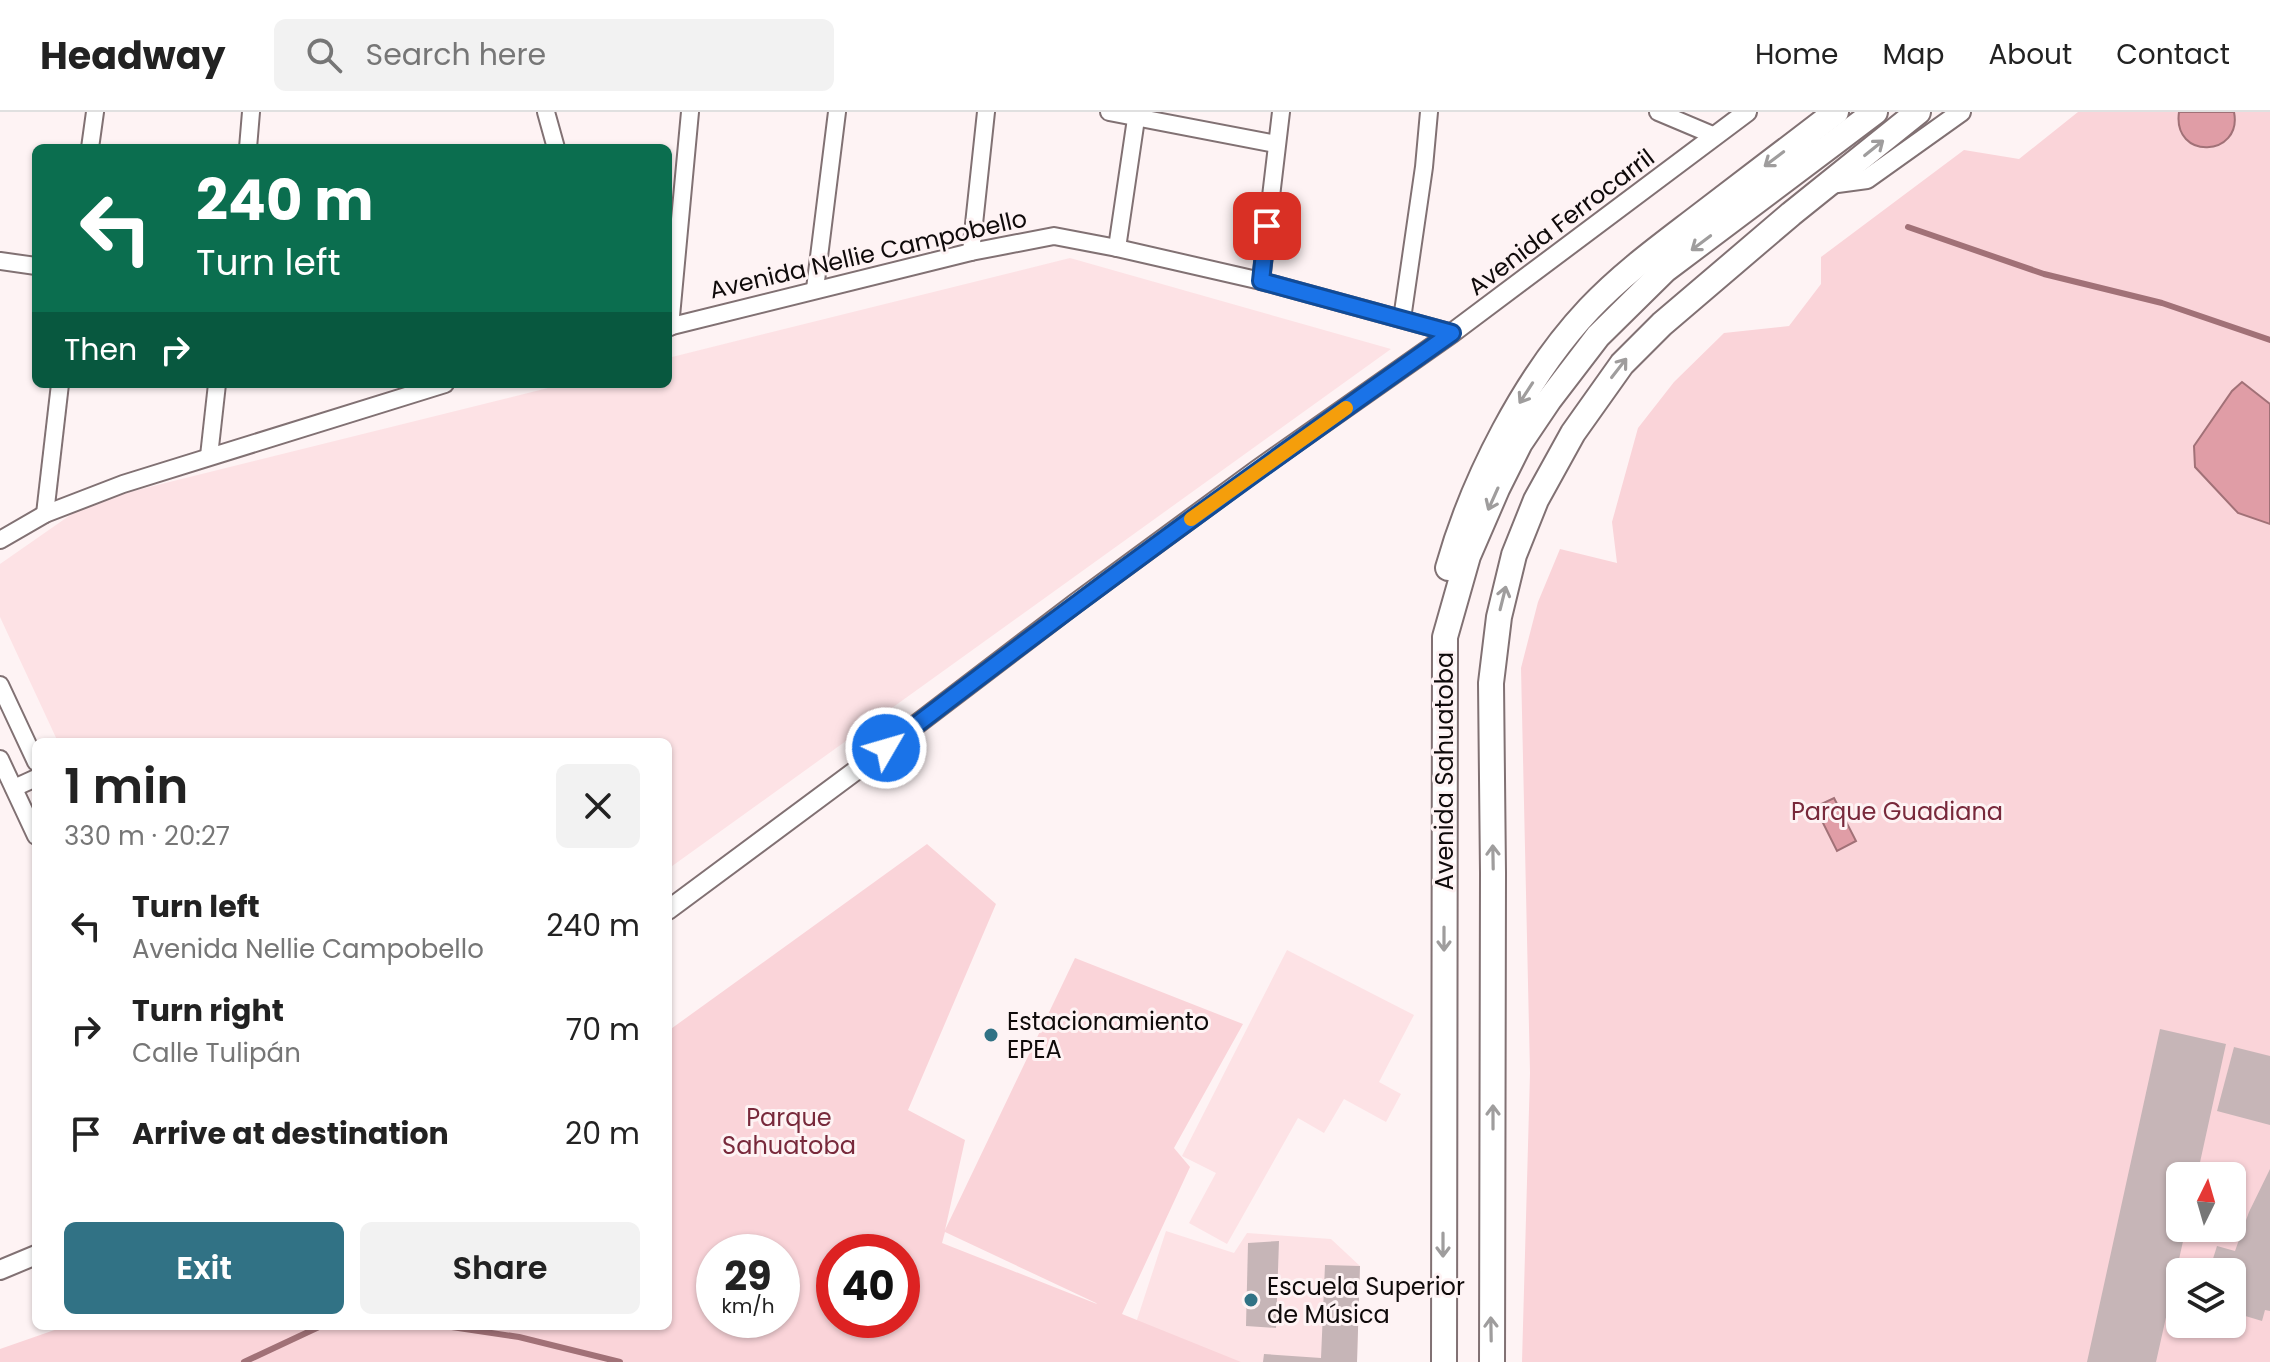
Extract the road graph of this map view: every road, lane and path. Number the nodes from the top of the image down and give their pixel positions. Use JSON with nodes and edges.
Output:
{"nodes":[{"id":1,"x":95,"y":112,"type":"edge"},
{"id":2,"x":251,"y":112,"type":"edge"},
{"id":3,"x":546,"y":112,"type":"edge"},
{"id":4,"x":690,"y":112,"type":"edge"},
{"id":5,"x":837,"y":112,"type":"edge"},
{"id":6,"x":986,"y":112,"type":"edge"},
{"id":7,"x":1109,"y":112,"type":"edge"},
{"id":8,"x":1281,"y":112,"type":"edge"},
{"id":9,"x":1429,"y":112,"type":"edge"},
{"id":10,"x":1658,"y":112,"type":"edge"},
{"id":11,"x":1747,"y":112,"type":"edge"},
{"id":12,"x":1836,"y":112,"type":"edge"},
{"id":13,"x":1875,"y":112,"type":"edge"},
{"id":14,"x":1918,"y":112,"type":"edge"},
{"id":15,"x":1961,"y":112,"type":"edge"},
{"id":16,"x":1137,"y":114,"type":"edge"},
{"id":17,"x":1715,"y":136,"type":"junction"},
{"id":18,"x":91,"y":144,"type":"edge"},
{"id":19,"x":252,"y":144,"type":"edge"},
{"id":20,"x":555,"y":144,"type":"edge"},
{"id":21,"x":1276,"y":144,"type":"junction"},
{"id":22,"x":1830,"y":184,"type":"junction"},
{"id":23,"x":1117,"y":248,"type":"junction"},
{"id":24,"x":971,"y":252,"type":"junction"},
{"id":25,"x":0,"y":261,"type":"edge"},
{"id":26,"x":32,"y":265,"type":"edge"},
{"id":27,"x":1261,"y":281,"type":"junction"},
{"id":28,"x":815,"y":289,"type":"junction"},
{"id":29,"x":672,"y":296,"type":"edge"},
{"id":30,"x":1402,"y":319,"type":"junction"},
{"id":31,"x":672,"y":326,"type":"edge"},
{"id":32,"x":1452,"y":333,"type":"junction"},
{"id":33,"x":60,"y":388,"type":"edge"},
{"id":34,"x":217,"y":388,"type":"edge"},
{"id":35,"x":432,"y":388,"type":"edge"},
{"id":36,"x":209,"y":456,"type":"junction"},
{"id":37,"x":45,"y":514,"type":"junction"},
{"id":38,"x":0,"y":540,"type":"edge"},
{"id":39,"x":1445,"y":637,"type":"junction"},
{"id":40,"x":0,"y":685,"type":"edge"},
{"id":41,"x":32,"y":753,"type":"edge"},
{"id":42,"x":0,"y":759,"type":"edge"},
{"id":43,"x":32,"y":780,"type":"edge"},
{"id":44,"x":14,"y":788,"type":"junction"},
{"id":45,"x":32,"y":827,"type":"edge"},
{"id":46,"x":672,"y":907,"type":"edge"},
{"id":47,"x":32,"y":1257,"type":"edge"},
{"id":48,"x":0,"y":1270,"type":"edge"},
{"id":49,"x":1444,"y":1362,"type":"edge"},
{"id":50,"x":1492,"y":1362,"type":"edge"}],
"edges":[{"from":1,"to":18,"type":"street"},
{"from":2,"to":19,"type":"street"},
{"from":3,"to":20,"type":"street"},
{"from":4,"to":29,"type":"street"},
{"from":5,"to":28,"type":"street"},
{"from":6,"to":24,"type":"street"},
{"from":7,"to":16,"type":"street"},
{"from":8,"to":21,"type":"street"},
{"from":9,"to":30,"type":"street"},
{"from":10,"to":17,"type":"street"},
{"from":11,"to":17,"type":"street","name":"Avenida Ferrocarril"},
{"from":12,"to":39,"type":"main road","one_way":true},
{"from":13,"to":39,"type":"main road","name":"Avenida Sahuatoba","one_way":true},
{"from":22,"to":14,"type":"main road","name":"Avenida Sahuatoba","one_way":true},
{"from":15,"to":22,"type":"street"},
{"from":16,"to":21,"type":"street"},
{"from":16,"to":23,"type":"street"},
{"from":17,"to":32,"type":"street","name":"Avenida Ferrocarril"},
{"from":21,"to":27,"type":"street"},
{"from":50,"to":22,"type":"main road","name":"Avenida Sahuatoba","one_way":true},
{"from":23,"to":24,"type":"street","name":"Avenida Nellie Campobello"},
{"from":23,"to":27,"type":"street","name":"Avenida Nellie Campobello"},
{"from":24,"to":28,"type":"street","name":"Avenida Nellie Campobello"},
{"from":25,"to":26,"type":"street"},
{"from":27,"to":30,"type":"street","name":"Avenida Nellie Campobello"},
{"from":28,"to":31,"type":"street","name":"Avenida Nellie Campobello"},
{"from":30,"to":32,"type":"street","name":"Avenida Nellie Campobello"},
{"from":32,"to":46,"type":"street","name":"Avenida Ferrocarril"},
{"from":33,"to":37,"type":"street"},
{"from":34,"to":36,"type":"street"},
{"from":35,"to":36,"type":"street"},
{"from":36,"to":37,"type":"street"},
{"from":37,"to":38,"type":"street"},
{"from":39,"to":49,"type":"main road","name":"Avenida Sahuatoba","one_way":true},
{"from":40,"to":41,"type":"street"},
{"from":42,"to":44,"type":"street"},
{"from":43,"to":44,"type":"street"},
{"from":44,"to":45,"type":"street"},
{"from":47,"to":48,"type":"street"}]}
